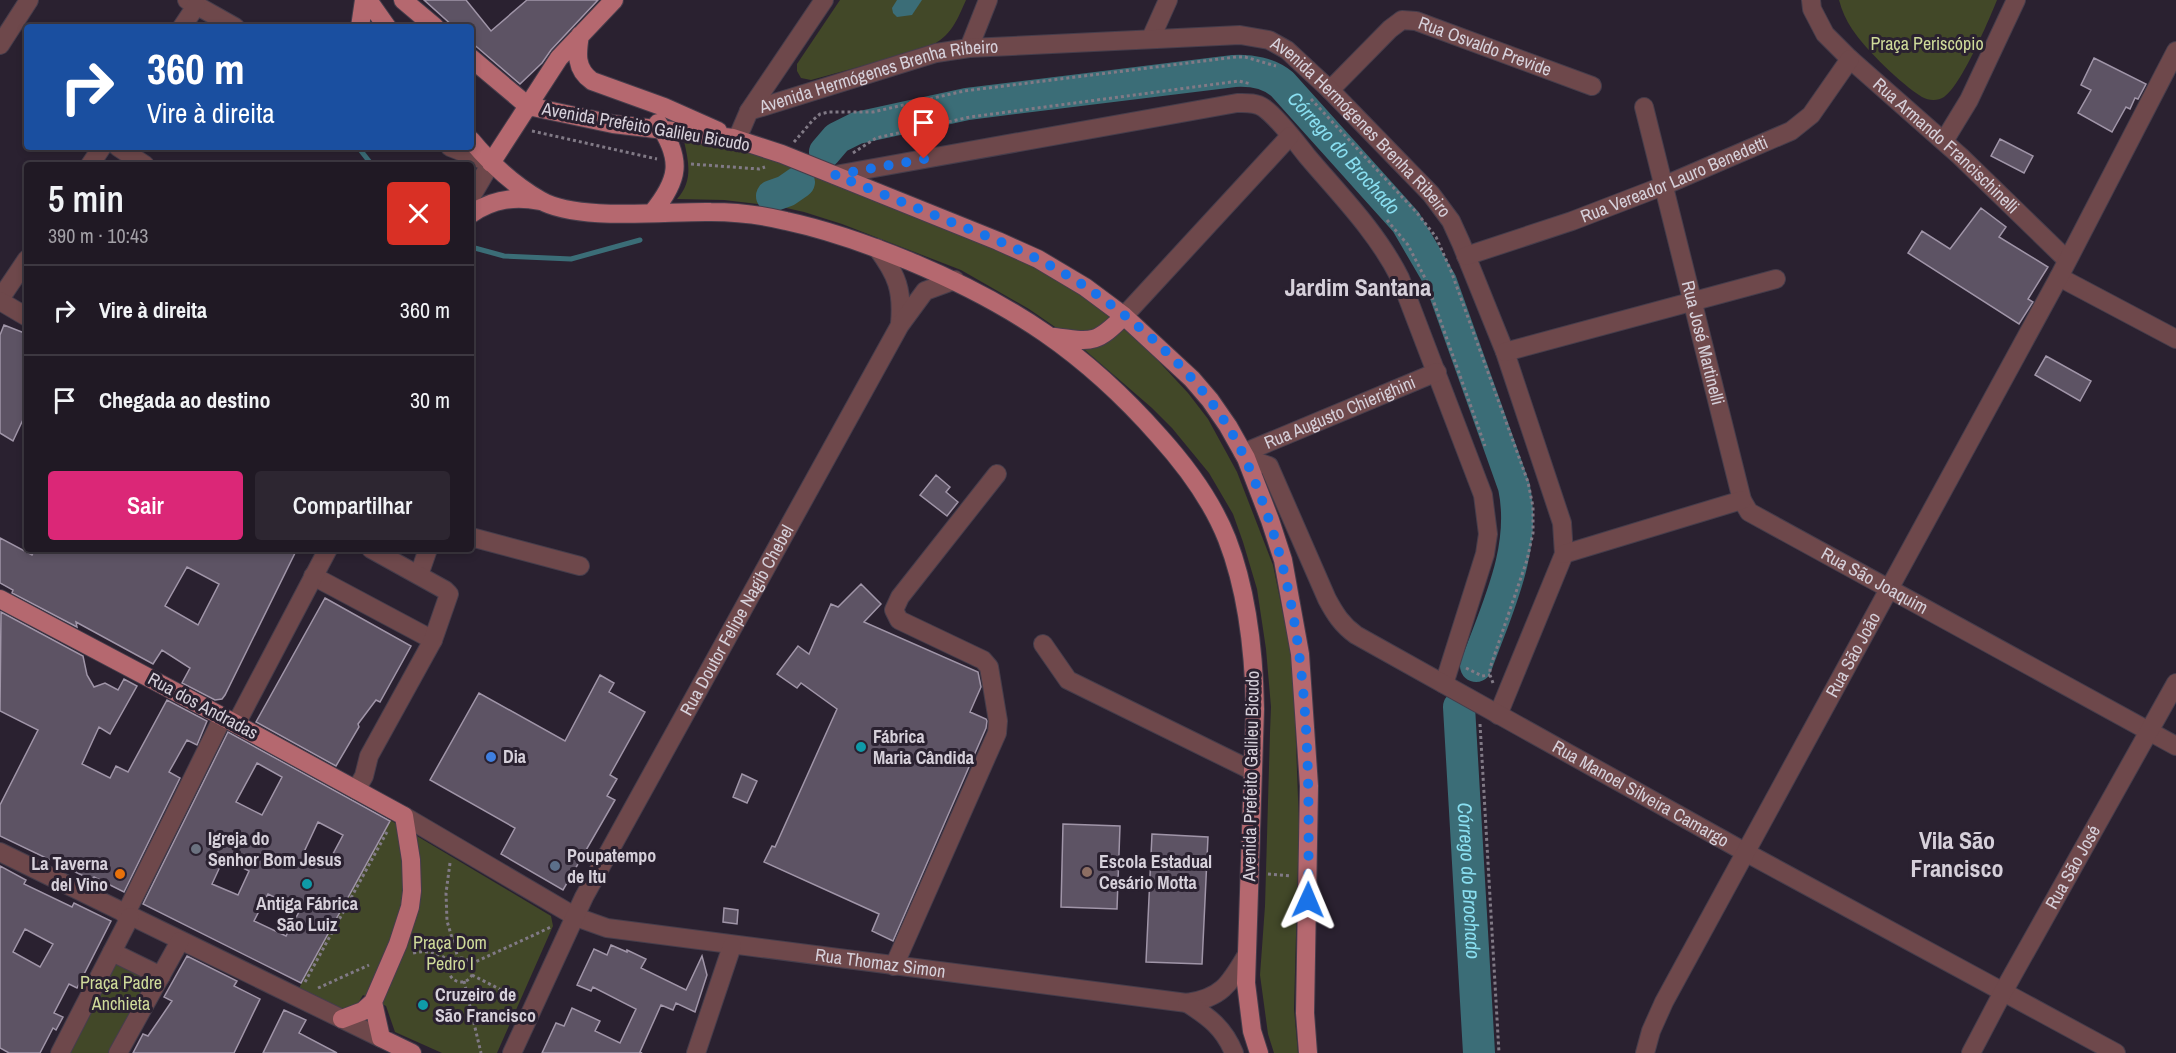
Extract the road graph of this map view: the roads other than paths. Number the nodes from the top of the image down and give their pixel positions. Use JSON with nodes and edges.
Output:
{"nodes":[{"id":1,"x":29,"y":0,"type":"edge"},
{"id":2,"x":366,"y":0,"type":"edge"},
{"id":3,"x":403,"y":0,"type":"edge"},
{"id":4,"x":614,"y":0,"type":"edge"},
{"id":5,"x":824,"y":0,"type":"edge"},
{"id":6,"x":988,"y":0,"type":"edge"},
{"id":7,"x":1168,"y":0,"type":"edge"},
{"id":8,"x":1811,"y":0,"type":"edge"},
{"id":9,"x":2016,"y":0,"type":"edge"},
{"id":10,"x":191,"y":3,"type":"edge"},
{"id":11,"x":183,"y":24,"type":"edge"},
{"id":12,"x":230,"y":24,"type":"edge"},
{"id":13,"x":361,"y":24,"type":"edge"},
{"id":14,"x":385,"y":24,"type":"edge"},
{"id":15,"x":431,"y":24,"type":"edge"},
{"id":16,"x":580,"y":35,"type":"junction"},
{"id":17,"x":1150,"y":38,"type":"junction"},
{"id":18,"x":0,"y":45,"type":"edge"},
{"id":19,"x":969,"y":48,"type":"junction"},
{"id":20,"x":2175,"y":58,"type":"edge"},
{"id":21,"x":1850,"y":59,"type":"junction"},
{"id":22,"x":474,"y":61,"type":"edge"},
{"id":23,"x":1592,"y":86,"type":"dead end"},
{"id":24,"x":1330,"y":90,"type":"junction"},
{"id":25,"x":642,"y":99,"type":"junction"},
{"id":26,"x":528,"y":106,"type":"junction"},
{"id":27,"x":1644,"y":107,"type":"dead end"},
{"id":28,"x":749,"y":111,"type":"junction"},
{"id":29,"x":663,"y":130,"type":"junction"},
{"id":30,"x":1290,"y":136,"type":"junction"},
{"id":31,"x":735,"y":139,"type":"junction"},
{"id":32,"x":1944,"y":141,"type":"junction"},
{"id":33,"x":474,"y":143,"type":"edge"},
{"id":34,"x":122,"y":150,"type":"edge"},
{"id":35,"x":458,"y":150,"type":"edge"},
{"id":36,"x":140,"y":162,"type":"edge"},
{"id":37,"x":491,"y":163,"type":"junction"},
{"id":38,"x":835,"y":175,"type":"junction"},
{"id":39,"x":1663,"y":186,"type":"junction"},
{"id":40,"x":474,"y":192,"type":"edge"},
{"id":41,"x":542,"y":201,"type":"junction"},
{"id":42,"x":474,"y":212,"type":"edge"},
{"id":43,"x":652,"y":213,"type":"junction"},
{"id":44,"x":878,"y":248,"type":"junction"},
{"id":45,"x":1466,"y":256,"type":"junction"},
{"id":46,"x":2067,"y":260,"type":"junction"},
{"id":47,"x":24,"y":264,"type":"edge"},
{"id":48,"x":2059,"y":277,"type":"junction"},
{"id":49,"x":1776,"y":279,"type":"dead end"},
{"id":50,"x":955,"y":280,"type":"junction"},
{"id":51,"x":0,"y":300,"type":"edge"},
{"id":52,"x":1692,"y":301,"type":"junction"},
{"id":53,"x":24,"y":314,"type":"edge"},
{"id":54,"x":1124,"y":316,"type":"junction"},
{"id":55,"x":900,"y":325,"type":"junction"},
{"id":56,"x":1053,"y":337,"type":"junction"},
{"id":57,"x":2176,"y":339,"type":"edge"},
{"id":58,"x":1505,"y":352,"type":"junction"},
{"id":59,"x":1437,"y":372,"type":"junction"},
{"id":60,"x":1244,"y":456,"type":"junction"},
{"id":61,"x":997,"y":474,"type":"dead end"},
{"id":62,"x":1742,"y":500,"type":"junction"},
{"id":63,"x":474,"y":538,"type":"edge"},
{"id":64,"x":326,"y":552,"type":"edge"},
{"id":65,"x":377,"y":552,"type":"edge"},
{"id":66,"x":427,"y":552,"type":"edge"},
{"id":67,"x":1564,"y":554,"type":"junction"},
{"id":68,"x":580,"y":566,"type":"dead end"},
{"id":69,"x":419,"y":575,"type":"junction"},
{"id":70,"x":313,"y":576,"type":"junction"},
{"id":71,"x":1889,"y":588,"type":"junction"},
{"id":72,"x":0,"y":599,"type":"edge"},
{"id":73,"x":433,"y":640,"type":"junction"},
{"id":74,"x":1043,"y":644,"type":"dead end"},
{"id":75,"x":2176,"y":683,"type":"edge"},
{"id":76,"x":1444,"y":684,"type":"junction"},
{"id":77,"x":1492,"y":711,"type":"junction"},
{"id":78,"x":229,"y":720,"type":"junction"},
{"id":79,"x":2149,"y":731,"type":"junction"},
{"id":80,"x":2176,"y":746,"type":"edge"},
{"id":81,"x":1253,"y":771,"type":"junction"},
{"id":82,"x":356,"y":790,"type":"junction"},
{"id":83,"x":401,"y":814,"type":"junction"},
{"id":84,"x":0,"y":852,"type":"edge"},
{"id":85,"x":1745,"y":852,"type":"junction"},
{"id":86,"x":128,"y":916,"type":"junction"},
{"id":87,"x":572,"y":925,"type":"junction"},
{"id":88,"x":180,"y":941,"type":"junction"},
{"id":89,"x":732,"y":946,"type":"junction"},
{"id":90,"x":112,"y":952,"type":"junction"},
{"id":91,"x":1246,"y":956,"type":"junction"},
{"id":92,"x":894,"y":966,"type":"junction"},
{"id":93,"x":161,"y":976,"type":"junction"},
{"id":94,"x":2002,"y":992,"type":"junction"},
{"id":95,"x":373,"y":1002,"type":"junction"},
{"id":96,"x":1187,"y":1003,"type":"junction"},
{"id":97,"x":342,"y":1019,"type":"junction"},
{"id":98,"x":381,"y":1038,"type":"junction"},
{"id":99,"x":406,"y":1052,"type":"edge"},
{"id":100,"x":60,"y":1053,"type":"edge"},
{"id":101,"x":118,"y":1053,"type":"edge"},
{"id":102,"x":512,"y":1053,"type":"edge"},
{"id":103,"x":696,"y":1053,"type":"edge"},
{"id":104,"x":1234,"y":1053,"type":"edge"},
{"id":105,"x":1259,"y":1053,"type":"edge"},
{"id":106,"x":1308,"y":1053,"type":"edge"},
{"id":107,"x":1645,"y":1053,"type":"edge"},
{"id":108,"x":1971,"y":1053,"type":"edge"},
{"id":109,"x":2116,"y":1053,"type":"edge"}],
"edges":[{"from":1,"to":18,"type":"street"},
{"from":2,"to":13,"type":"main road"},
{"from":2,"to":14,"type":"main road"},
{"from":3,"to":15,"type":"main road"},
{"from":4,"to":16,"type":"main road"},
{"from":5,"to":28,"type":"street"},
{"from":6,"to":19,"type":"street"},
{"from":7,"to":17,"type":"street"},
{"from":8,"to":21,"type":"street","name":"Rua Armando Francischinelli"},
{"from":9,"to":32,"type":"street"},
{"from":10,"to":11,"type":"street"},
{"from":10,"to":12,"type":"street"},
{"from":16,"to":25,"type":"main road"},
{"from":16,"to":26,"type":"main road"},
{"from":17,"to":19,"type":"street","name":"Avenida Hermógenes Brenha Ribeiro"},
{"from":17,"to":24,"type":"street","name":"Avenida Hermógenes Brenha Ribeiro"},
{"from":19,"to":28,"type":"street","name":"Avenida Hermógenes Brenha Ribeiro"},
{"from":20,"to":46,"type":"street","name":"Rua São João"},
{"from":21,"to":32,"type":"street","name":"Rua Armando Francischinelli"},
{"from":21,"to":39,"type":"street","name":"Rua Vereador Lauro Benedetti"},
{"from":22,"to":26,"type":"main road","name":"Avenida Prefeito Galileu Bicudo"},
{"from":23,"to":24,"type":"street","name":"Rua Osvaldo Previde"},
{"from":24,"to":45,"type":"street","name":"Avenida Hermógenes Brenha Ribeiro"},
{"from":25,"to":29,"type":"main road"},
{"from":25,"to":31,"type":"main road"},
{"from":26,"to":29,"type":"main road","name":"Avenida Prefeito Galileu Bicudo"},
{"from":26,"to":37,"type":"main road"},
{"from":27,"to":39,"type":"street","name":"Rua José Martinelli"},
{"from":28,"to":31,"type":"street"},
{"from":29,"to":31,"type":"main road","name":"Avenida Prefeito Galileu Bicudo"},
{"from":29,"to":43,"type":"main road"},
{"from":30,"to":38,"type":"street"},
{"from":30,"to":54,"type":"street"},
{"from":30,"to":59,"type":"street"},
{"from":31,"to":38,"type":"main road","name":"Avenida Prefeito Galileu Bicudo"},
{"from":32,"to":46,"type":"street","name":"Rua Armando Francischinelli"},
{"from":33,"to":37,"type":"main road","name":"Avenida Prefeito Galileu Bicudo"},
{"from":34,"to":36,"type":"street"},
{"from":35,"to":37,"type":"street"},
{"from":37,"to":40,"type":"street"},
{"from":37,"to":41,"type":"main road","name":"Avenida Prefeito Galileu Bicudo"},
{"from":38,"to":54,"type":"main road","name":"Avenida Prefeito Galileu Bicudo"},
{"from":39,"to":45,"type":"street","name":"Rua Vereador Lauro Benedetti"},
{"from":39,"to":52,"type":"street","name":"Rua José Martinelli"},
{"from":41,"to":42,"type":"main road"},
{"from":41,"to":43,"type":"main road","name":"Avenida Prefeito Galileu Bicudo"},
{"from":43,"to":44,"type":"main road","name":"Avenida Prefeito Galileu Bicudo"},
{"from":44,"to":50,"type":"main road","name":"Avenida Prefeito Galileu Bicudo"},
{"from":44,"to":55,"type":"street","name":"Rua Doutor Felipe Nagib Chebel"},
{"from":45,"to":58,"type":"street","name":"Avenida Hermógenes Brenha Ribeiro"},
{"from":46,"to":48,"type":"street","name":"Rua São João"},
{"from":47,"to":51,"type":"street"},
{"from":48,"to":57,"type":"street"},
{"from":48,"to":71,"type":"street","name":"Rua São João"},
{"from":49,"to":52,"type":"street"},
{"from":50,"to":55,"type":"street","name":"Rua Doutor Felipe Nagib Chebel"},
{"from":50,"to":56,"type":"main road","name":"Avenida Prefeito Galileu Bicudo"},
{"from":51,"to":53,"type":"street"},
{"from":52,"to":58,"type":"street"},
{"from":52,"to":62,"type":"street","name":"Rua José Martinelli"},
{"from":54,"to":56,"type":"main road"},
{"from":54,"to":60,"type":"main road","name":"Avenida Prefeito Galileu Bicudo"},
{"from":55,"to":87,"type":"street","name":"Rua Doutor Felipe Nagib Chebel"},
{"from":56,"to":81,"type":"main road","name":"Avenida Prefeito Galileu Bicudo"},
{"from":58,"to":67,"type":"street","name":"Avenida Hermógenes Brenha Ribeiro"},
{"from":59,"to":60,"type":"street","name":"Rua Augusto Chierighini"},
{"from":59,"to":76,"type":"street"},
{"from":60,"to":76,"type":"street","name":"Rua Manoel Silveira Camargo"},
{"from":60,"to":106,"type":"main road","name":"Avenida Prefeito Galileu Bicudo"},
{"from":61,"to":92,"type":"street"},
{"from":62,"to":67,"type":"street"},
{"from":62,"to":71,"type":"street","name":"Rua São Joaquim"},
{"from":63,"to":68,"type":"street"},
{"from":64,"to":70,"type":"street"},
{"from":65,"to":69,"type":"street"},
{"from":66,"to":69,"type":"street"},
{"from":67,"to":77,"type":"street","name":"Avenida Hermógenes Brenha Ribeiro"},
{"from":69,"to":73,"type":"street"},
{"from":70,"to":73,"type":"street"},
{"from":70,"to":78,"type":"street"},
{"from":71,"to":79,"type":"street","name":"Rua São Joaquim"},
{"from":71,"to":85,"type":"street","name":"Rua São João"},
{"from":72,"to":78,"type":"main road","name":"Rua dos Andradas"},
{"from":73,"to":82,"type":"street"},
{"from":74,"to":81,"type":"street"},
{"from":75,"to":79,"type":"street","name":"Rua São José"},
{"from":76,"to":77,"type":"street","name":"Rua Manoel Silveira Camargo"},
{"from":77,"to":85,"type":"street","name":"Rua Manoel Silveira Camargo"},
{"from":78,"to":82,"type":"main road","name":"Rua dos Andradas"},
{"from":78,"to":86,"type":"street"},
{"from":79,"to":80,"type":"street","name":"Rua São Joaquim"},
{"from":79,"to":94,"type":"street","name":"Rua São José"},
{"from":81,"to":91,"type":"main road","name":"Avenida Prefeito Galileu Bicudo"},
{"from":82,"to":83,"type":"main road","name":"Rua dos Andradas"},
{"from":83,"to":87,"type":"street"},
{"from":83,"to":95,"type":"main road"},
{"from":84,"to":86,"type":"street"},
{"from":85,"to":94,"type":"street","name":"Rua Manoel Silveira Camargo"},
{"from":85,"to":107,"type":"street","name":"Rua São João"},
{"from":86,"to":88,"type":"street"},
{"from":86,"to":90,"type":"street"},
{"from":87,"to":89,"type":"street","name":"Rua Thomaz Simon"},
{"from":87,"to":102,"type":"street"},
{"from":88,"to":93,"type":"street"},
{"from":88,"to":97,"type":"street"},
{"from":89,"to":92,"type":"street","name":"Rua Thomaz Simon"},
{"from":89,"to":103,"type":"street"},
{"from":90,"to":93,"type":"street"},
{"from":90,"to":100,"type":"street"},
{"from":91,"to":96,"type":"street","name":"Rua Thomaz Simon"},
{"from":91,"to":105,"type":"main road","name":"Avenida Prefeito Galileu Bicudo"},
{"from":92,"to":96,"type":"street","name":"Rua Thomaz Simon"},
{"from":93,"to":101,"type":"street"},
{"from":94,"to":108,"type":"street","name":"Rua São José"},
{"from":94,"to":109,"type":"street","name":"Rua Manoel Silveira Camargo"},
{"from":95,"to":97,"type":"main road"},
{"from":95,"to":98,"type":"main road"},
{"from":96,"to":104,"type":"street","name":"Rua Thomaz Simon"},
{"from":97,"to":98,"type":"street"},
{"from":98,"to":99,"type":"main road"}]}
